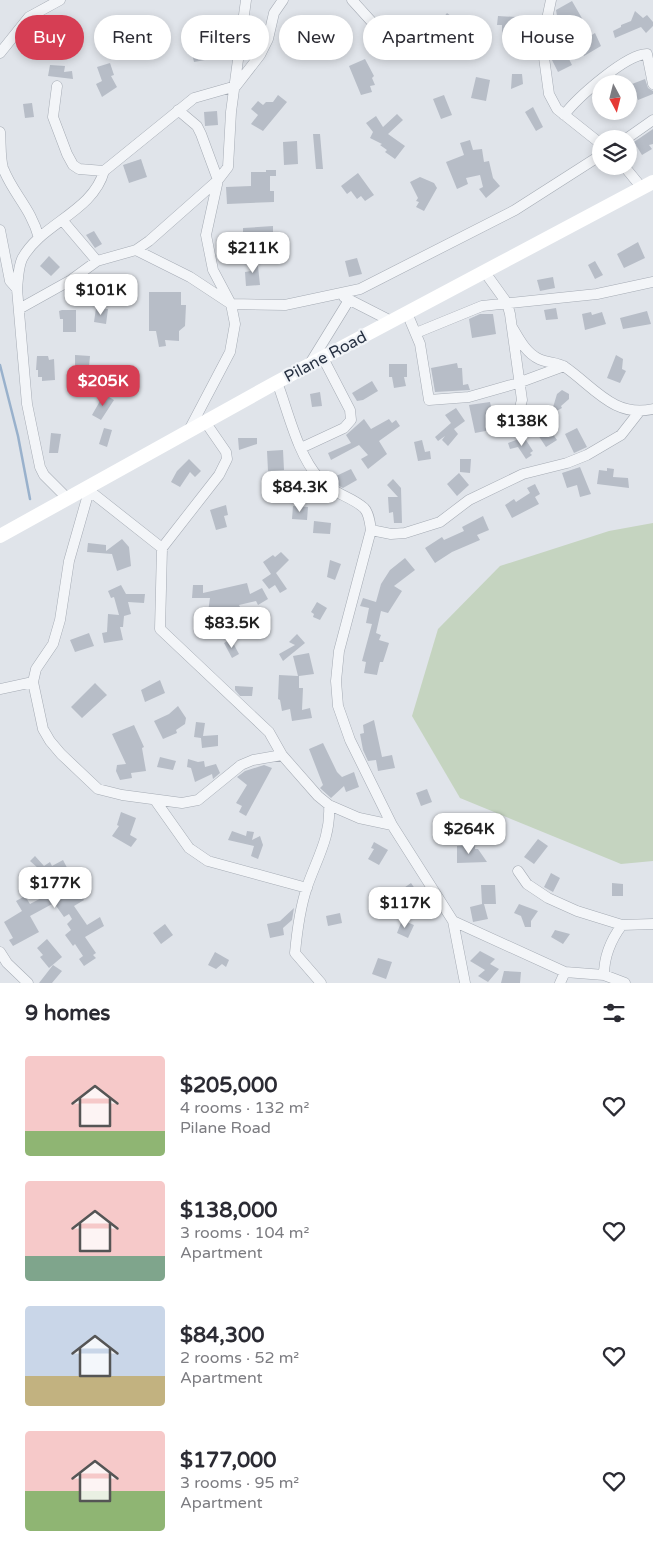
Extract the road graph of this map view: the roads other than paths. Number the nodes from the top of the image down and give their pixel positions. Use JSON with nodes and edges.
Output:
{"nodes":[{"id":1,"x":60,"y":0,"type":"edge"},
{"id":2,"x":246,"y":0,"type":"edge"},
{"id":3,"x":283,"y":0,"type":"edge"},
{"id":4,"x":352,"y":0,"type":"edge"},
{"id":5,"x":551,"y":0,"type":"edge"},
{"id":6,"x":366,"y":15,"type":"edge"},
{"id":7,"x":0,"y":53,"type":"edge"},
{"id":8,"x":653,"y":84,"type":"edge"},
{"id":9,"x":57,"y":86,"type":"dead end"},
{"id":10,"x":236,"y":86,"type":"junction"},
{"id":11,"x":178,"y":110,"type":"junction"},
{"id":12,"x":564,"y":115,"type":"junction"},
{"id":13,"x":653,"y":120,"type":"edge"},
{"id":14,"x":637,"y":131,"type":"edge"},
{"id":15,"x":0,"y":132,"type":"edge"},
{"id":16,"x":592,"y":137,"type":"edge"},
{"id":17,"x":592,"y":161,"type":"edge"},
{"id":18,"x":104,"y":171,"type":"junction"},
{"id":19,"x":635,"y":175,"type":"edge"},
{"id":20,"x":218,"y":180,"type":"junction"},
{"id":21,"x":647,"y":185,"type":"edge"},
{"id":22,"x":63,"y":221,"type":"junction"},
{"id":23,"x":0,"y":230,"type":"edge"},
{"id":24,"x":39,"y":238,"type":"junction"},
{"id":25,"x":136,"y":250,"type":"junction"},
{"id":26,"x":97,"y":261,"type":"junction"},
{"id":27,"x":484,"y":272,"type":"junction"},
{"id":28,"x":653,"y":282,"type":"edge"},
{"id":29,"x":16,"y":290,"type":"junction"},
{"id":30,"x":339,"y":294,"type":"junction"},
{"id":31,"x":349,"y":300,"type":"junction"},
{"id":32,"x":507,"y":303,"type":"junction"},
{"id":33,"x":232,"y":304,"type":"junction"},
{"id":34,"x":19,"y":309,"type":"junction"},
{"id":35,"x":407,"y":313,"type":"junction"},
{"id":36,"x":391,"y":322,"type":"junction"},
{"id":37,"x":512,"y":327,"type":"junction"},
{"id":38,"x":416,"y":332,"type":"junction"},
{"id":39,"x":323,"y":358,"type":"junction"},
{"id":40,"x":308,"y":366,"type":"junction"},
{"id":41,"x":564,"y":366,"type":"junction"},
{"id":42,"x":277,"y":382,"type":"junction"},
{"id":43,"x":518,"y":384,"type":"junction"},
{"id":44,"x":653,"y":409,"type":"edge"},
{"id":45,"x":638,"y":412,"type":"junction"},
{"id":46,"x":517,"y":418,"type":"dead end"},
{"id":47,"x":206,"y":424,"type":"junction"},
{"id":48,"x":187,"y":433,"type":"junction"},
{"id":49,"x":302,"y":448,"type":"junction"},
{"id":50,"x":87,"y":490,"type":"junction"},
{"id":51,"x":66,"y":498,"type":"junction"},
{"id":52,"x":371,"y":530,"type":"junction"},
{"id":53,"x":0,"y":536,"type":"edge"},
{"id":54,"x":162,"y":548,"type":"junction"},
{"id":55,"x":33,"y":682,"type":"junction"},
{"id":56,"x":0,"y":689,"type":"edge"},
{"id":57,"x":282,"y":755,"type":"junction"},
{"id":58,"x":155,"y":800,"type":"junction"},
{"id":59,"x":329,"y":805,"type":"junction"},
{"id":60,"x":392,"y":825,"type":"junction"},
{"id":61,"x":518,"y":871,"type":"dead end"},
{"id":62,"x":307,"y":888,"type":"junction"},
{"id":63,"x":453,"y":921,"type":"junction"},
{"id":64,"x":653,"y":924,"type":"edge"},
{"id":65,"x":622,"y":925,"type":"junction"},
{"id":66,"x":0,"y":952,"type":"edge"},
{"id":67,"x":565,"y":972,"type":"junction"},
{"id":68,"x":604,"y":975,"type":"junction"},
{"id":69,"x":28,"y":983,"type":"edge"},
{"id":70,"x":321,"y":983,"type":"edge"},
{"id":71,"x":465,"y":983,"type":"edge"},
{"id":72,"x":560,"y":983,"type":"edge"},
{"id":73,"x":625,"y":983,"type":"edge"}],
"edges":[{"from":1,"to":7,"type":"street"},
{"from":2,"to":10,"type":"street"},
{"from":3,"to":10,"type":"street"},
{"from":4,"to":6,"type":"street"},
{"from":5,"to":12,"type":"street"},
{"from":8,"to":12,"type":"street"},
{"from":9,"to":18,"type":"street"},
{"from":10,"to":11,"type":"street"},
{"from":10,"to":20,"type":"street"},
{"from":11,"to":18,"type":"street"},
{"from":11,"to":20,"type":"street"},
{"from":12,"to":16,"type":"street"},
{"from":13,"to":14,"type":"street"},
{"from":15,"to":24,"type":"street"},
{"from":17,"to":30,"type":"street"},
{"from":18,"to":22,"type":"street"},
{"from":19,"to":21,"type":"street"},
{"from":20,"to":25,"type":"street"},
{"from":20,"to":33,"type":"street"},
{"from":21,"to":27,"type":"main road","name":"Pilane Road"},
{"from":22,"to":24,"type":"street"},
{"from":22,"to":26,"type":"street"},
{"from":23,"to":29,"type":"street"},
{"from":24,"to":29,"type":"street"},
{"from":25,"to":26,"type":"street"},
{"from":25,"to":33,"type":"street"},
{"from":26,"to":34,"type":"street"},
{"from":27,"to":32,"type":"street"},
{"from":27,"to":35,"type":"main road","name":"Pilane Road"},
{"from":28,"to":32,"type":"street"},
{"from":29,"to":34,"type":"street"},
{"from":30,"to":31,"type":"street"},
{"from":30,"to":33,"type":"street"},
{"from":31,"to":36,"type":"street"},
{"from":31,"to":40,"type":"street"},
{"from":32,"to":37,"type":"street"},
{"from":32,"to":38,"type":"street"},
{"from":33,"to":48,"type":"street"},
{"from":34,"to":51,"type":"street"},
{"from":35,"to":36,"type":"main road","name":"Pilane Road"},
{"from":35,"to":38,"type":"street"},
{"from":36,"to":39,"type":"main road","name":"Pilane Road"},
{"from":37,"to":41,"type":"street"},
{"from":37,"to":43,"type":"street"},
{"from":38,"to":43,"type":"street"},
{"from":39,"to":40,"type":"main road","name":"Pilane Road"},
{"from":39,"to":49,"type":"street"},
{"from":40,"to":42,"type":"main road","name":"Pilane Road"},
{"from":41,"to":43,"type":"street"},
{"from":41,"to":45,"type":"street"},
{"from":42,"to":47,"type":"main road","name":"Pilane Road"},
{"from":42,"to":49,"type":"street"},
{"from":43,"to":46,"type":"street"},
{"from":44,"to":45,"type":"street"},
{"from":45,"to":52,"type":"street"},
{"from":47,"to":48,"type":"main road","name":"Pilane Road"},
{"from":47,"to":54,"type":"street"},
{"from":48,"to":50,"type":"main road","name":"Pilane Road"},
{"from":49,"to":52,"type":"street"},
{"from":50,"to":51,"type":"main road","name":"Pilane Road"},
{"from":50,"to":54,"type":"street"},
{"from":50,"to":55,"type":"street"},
{"from":51,"to":53,"type":"main road","name":"Pilane Road"},
{"from":52,"to":60,"type":"street"},
{"from":54,"to":57,"type":"street"},
{"from":55,"to":56,"type":"street"},
{"from":55,"to":58,"type":"street"},
{"from":57,"to":58,"type":"street"},
{"from":57,"to":59,"type":"street"},
{"from":58,"to":62,"type":"street"},
{"from":59,"to":60,"type":"street"},
{"from":59,"to":62,"type":"street"},
{"from":60,"to":63,"type":"street"},
{"from":61,"to":65,"type":"street"},
{"from":62,"to":70,"type":"street"},
{"from":63,"to":67,"type":"street"},
{"from":63,"to":71,"type":"street"},
{"from":64,"to":65,"type":"street"},
{"from":65,"to":68,"type":"street"},
{"from":66,"to":69,"type":"street"},
{"from":67,"to":68,"type":"street"},
{"from":67,"to":72,"type":"street"},
{"from":68,"to":73,"type":"street"}]}
